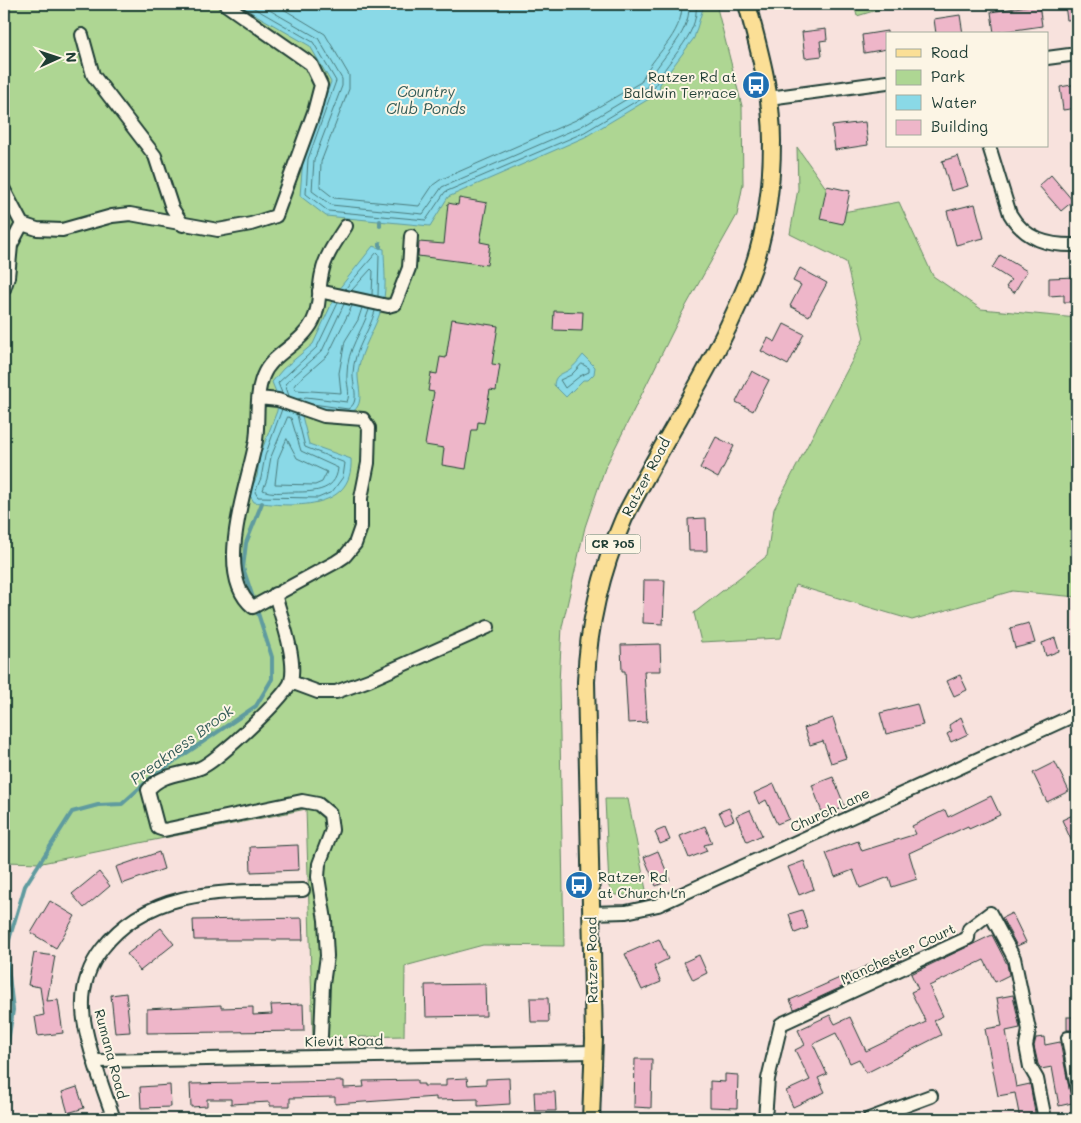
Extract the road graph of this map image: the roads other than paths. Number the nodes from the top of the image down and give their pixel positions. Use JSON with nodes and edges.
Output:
{"nodes":[{"id":1,"x":225,"y":4,"type":"edge"},
{"id":2,"x":746,"y":4,"type":"edge"},
{"id":3,"x":82,"y":34,"type":"dead end"},
{"id":4,"x":1077,"y":54,"type":"edge"},
{"id":5,"x":1048,"y":58,"type":"edge"},
{"id":6,"x":886,"y":82,"type":"edge"},
{"id":7,"x":769,"y":98,"type":"junction"},
{"id":8,"x":991,"y":148,"type":"edge"},
{"id":9,"x":4,"y":190,"type":"edge"},
{"id":10,"x":22,"y":224,"type":"junction"},
{"id":11,"x":183,"y":225,"type":"junction"},
{"id":12,"x":346,"y":226,"type":"dead end"},
{"id":13,"x":411,"y":236,"type":"dead end"},
{"id":14,"x":1077,"y":245,"type":"edge"},
{"id":15,"x":4,"y":289,"type":"edge"},
{"id":16,"x":319,"y":291,"type":"junction"},
{"id":17,"x":259,"y":398,"type":"junction"},
{"id":18,"x":275,"y":594,"type":"junction"},
{"id":19,"x":488,"y":627,"type":"dead end"},
{"id":20,"x":291,"y":682,"type":"junction"},
{"id":21,"x":1076,"y":719,"type":"edge"},
{"id":22,"x":303,"y":890,"type":"dead end"},
{"id":23,"x":591,"y":913,"type":"junction"},
{"id":24,"x":321,"y":1036,"type":"dead end"},
{"id":25,"x":1077,"y":1038,"type":"edge"},
{"id":26,"x":593,"y":1052,"type":"junction"},
{"id":27,"x":96,"y":1061,"type":"junction"},
{"id":28,"x":1077,"y":1089,"type":"edge"},
{"id":29,"x":931,"y":1096,"type":"dead end"},
{"id":30,"x":114,"y":1119,"type":"edge"},
{"id":31,"x":590,"y":1119,"type":"edge"},
{"id":32,"x":766,"y":1119,"type":"edge"},
{"id":33,"x":869,"y":1119,"type":"edge"},
{"id":34,"x":1045,"y":1119,"type":"edge"}],
"edges":[{"from":1,"to":11,"type":"street"},
{"from":2,"to":7,"type":"main road","name":"Ratzer Road","number":"CR 705"},
{"from":3,"to":11,"type":"street"},
{"from":4,"to":5,"type":"street"},
{"from":6,"to":7,"type":"street"},
{"from":7,"to":23,"type":"main road","name":"Ratzer Road","number":"CR 705"},
{"from":8,"to":14,"type":"street"},
{"from":9,"to":10,"type":"street"},
{"from":10,"to":11,"type":"street"},
{"from":10,"to":15,"type":"street"},
{"from":12,"to":16,"type":"street"},
{"from":13,"to":16,"type":"street"},
{"from":16,"to":17,"type":"street"},
{"from":17,"to":18,"type":"street"},
{"from":17,"to":18,"type":"street"},
{"from":18,"to":20,"type":"street"},
{"from":19,"to":20,"type":"street"},
{"from":20,"to":24,"type":"street"},
{"from":21,"to":23,"type":"street","name":"Church Lane"},
{"from":22,"to":27,"type":"street","name":"Rumana Road"},
{"from":23,"to":26,"type":"main road","name":"Ratzer Road","number":"CR 705"},
{"from":25,"to":28,"type":"street"},
{"from":26,"to":27,"type":"street","name":"Kievit Road"},
{"from":26,"to":31,"type":"main road","name":"Ratzer Road","number":"CR 705"},
{"from":27,"to":30,"type":"street","name":"Rumana Road"},
{"from":29,"to":33,"type":"street"},
{"from":32,"to":34,"type":"street","name":"Manchester Court"}]}
